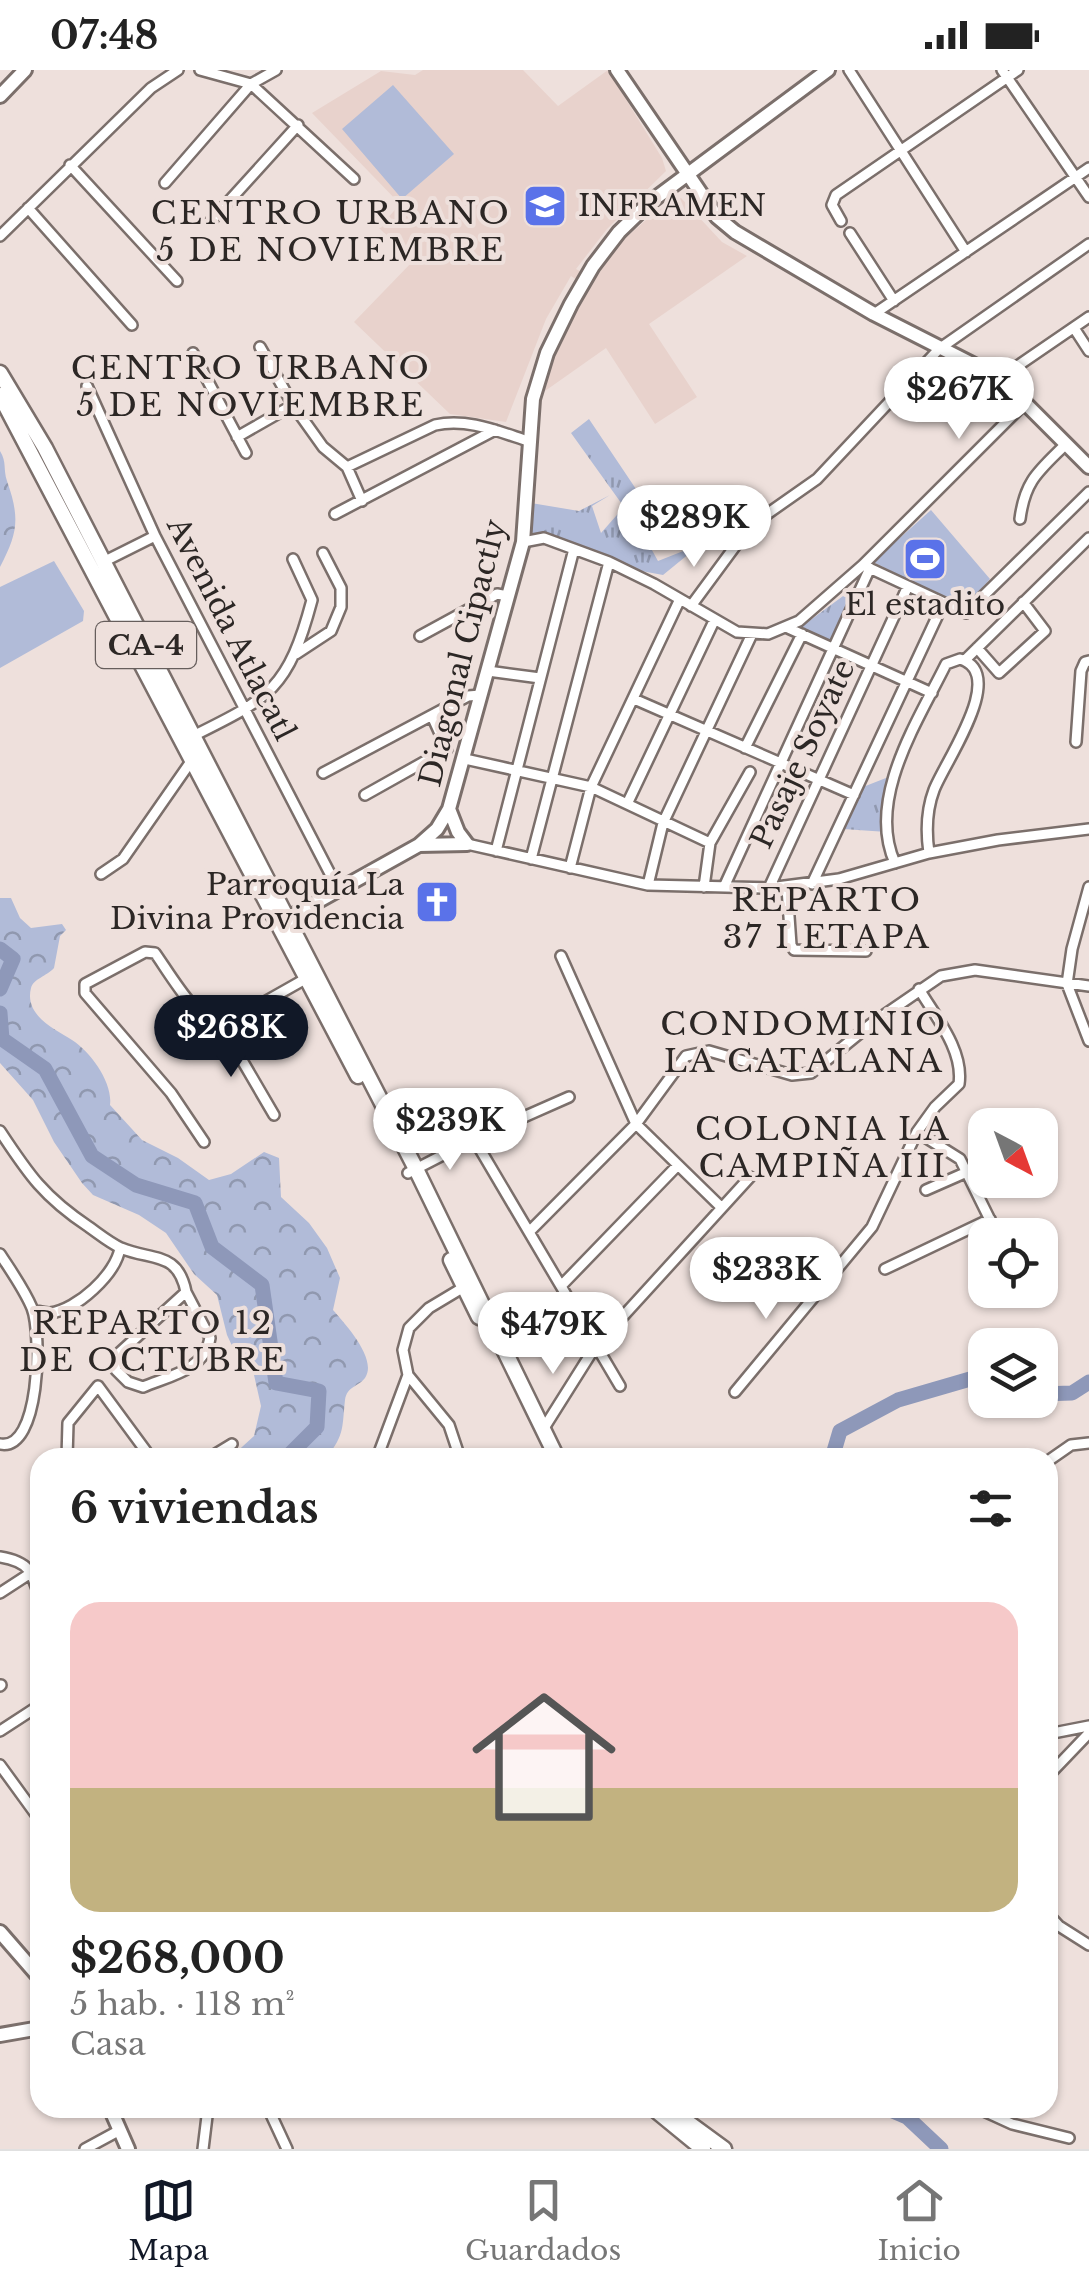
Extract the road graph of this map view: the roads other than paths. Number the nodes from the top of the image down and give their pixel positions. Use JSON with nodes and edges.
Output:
{"nodes":[{"id":1,"x":25,"y":70,"type":"edge"},
{"id":2,"x":178,"y":70,"type":"edge"},
{"id":3,"x":200,"y":70,"type":"edge"},
{"id":4,"x":276,"y":70,"type":"edge"},
{"id":5,"x":617,"y":70,"type":"edge"},
{"id":6,"x":828,"y":70,"type":"edge"},
{"id":7,"x":849,"y":70,"type":"edge"},
{"id":8,"x":1018,"y":70,"type":"edge"},
{"id":9,"x":1005,"y":74,"type":"edge"},
{"id":10,"x":251,"y":84,"type":"junction"},
{"id":11,"x":3,"y":86,"type":"edge"},
{"id":12,"x":298,"y":125,"type":"junction"},
{"id":13,"x":900,"y":150,"type":"junction"},
{"id":14,"x":70,"y":165,"type":"junction"},
{"id":15,"x":1089,"y":168,"type":"edge"},
{"id":16,"x":685,"y":175,"type":"junction"},
{"id":17,"x":1076,"y":178,"type":"junction"},
{"id":18,"x":354,"y":179,"type":"dead end"},
{"id":19,"x":164,"y":183,"type":"dead end"},
{"id":20,"x":1089,"y":198,"type":"edge"},
{"id":21,"x":28,"y":208,"type":"junction"},
{"id":22,"x":841,"y":220,"type":"dead end"},
{"id":23,"x":210,"y":221,"type":"dead end"},
{"id":24,"x":850,"y":233,"type":"dead end"},
{"id":25,"x":0,"y":236,"type":"edge"},
{"id":26,"x":1089,"y":244,"type":"edge"},
{"id":27,"x":966,"y":252,"type":"junction"},
{"id":28,"x":177,"y":281,"type":"dead end"},
{"id":29,"x":894,"y":300,"type":"junction"},
{"id":30,"x":874,"y":314,"type":"junction"},
{"id":31,"x":1089,"y":317,"type":"edge"},
{"id":32,"x":132,"y":325,"type":"dead end"},
{"id":33,"x":1074,"y":328,"type":"junction"},
{"id":34,"x":260,"y":347,"type":"dead end"},
{"id":35,"x":939,"y":349,"type":"junction"},
{"id":36,"x":1089,"y":351,"type":"edge"},
{"id":37,"x":193,"y":353,"type":"dead end"},
{"id":38,"x":0,"y":374,"type":"edge"},
{"id":39,"x":1000,"y":378,"type":"junction"},
{"id":40,"x":87,"y":386,"type":"dead end"},
{"id":41,"x":0,"y":395,"type":"edge"},
{"id":42,"x":1024,"y":404,"type":"junction"},
{"id":43,"x":293,"y":405,"type":"junction"},
{"id":44,"x":495,"y":430,"type":"junction"},
{"id":45,"x":237,"y":438,"type":"junction"},
{"id":46,"x":528,"y":441,"type":"junction"},
{"id":47,"x":1066,"y":444,"type":"junction"},
{"id":48,"x":246,"y":453,"type":"dead end"},
{"id":49,"x":348,"y":466,"type":"junction"},
{"id":50,"x":1089,"y":467,"type":"edge"},
{"id":51,"x":1089,"y":492,"type":"edge"},
{"id":52,"x":362,"y":501,"type":"junction"},
{"id":53,"x":335,"y":514,"type":"dead end"},
{"id":54,"x":1020,"y":519,"type":"dead end"},
{"id":55,"x":154,"y":536,"type":"junction"},
{"id":56,"x":1089,"y":538,"type":"edge"},
{"id":57,"x":523,"y":542,"type":"junction"},
{"id":58,"x":574,"y":549,"type":"junction"},
{"id":59,"x":323,"y":552,"type":"dead end"},
{"id":60,"x":293,"y":559,"type":"dead end"},
{"id":61,"x":608,"y":562,"type":"junction"},
{"id":62,"x":98,"y":565,"type":"junction"},
{"id":63,"x":867,"y":567,"type":"junction"},
{"id":64,"x":908,"y":586,"type":"junction"},
{"id":65,"x":508,"y":596,"type":"junction"},
{"id":66,"x":680,"y":599,"type":"junction"},
{"id":67,"x":1024,"y":602,"type":"junction"},
{"id":68,"x":943,"y":604,"type":"junction"},
{"id":69,"x":691,"y":606,"type":"junction"},
{"id":70,"x":714,"y":621,"type":"junction"},
{"id":71,"x":788,"y":628,"type":"junction"},
{"id":72,"x":752,"y":634,"type":"junction"},
{"id":73,"x":802,"y":634,"type":"junction"},
{"id":74,"x":420,"y":636,"type":"dead end"},
{"id":75,"x":977,"y":648,"type":"junction"},
{"id":76,"x":834,"y":649,"type":"junction"},
{"id":77,"x":296,"y":654,"type":"junction"},
{"id":78,"x":966,"y":660,"type":"junction"},
{"id":79,"x":1089,"y":661,"type":"edge"},
{"id":80,"x":872,"y":666,"type":"junction"},
{"id":81,"x":488,"y":671,"type":"junction"},
{"id":82,"x":540,"y":678,"type":"junction"},
{"id":83,"x":907,"y":682,"type":"junction"},
{"id":84,"x":932,"y":693,"type":"junction"},
{"id":85,"x":482,"y":695,"type":"junction"},
{"id":86,"x":634,"y":699,"type":"junction"},
{"id":87,"x":242,"y":710,"type":"junction"},
{"id":88,"x":670,"y":715,"type":"junction"},
{"id":89,"x":432,"y":716,"type":"junction"},
{"id":90,"x":706,"y":731,"type":"junction"},
{"id":91,"x":188,"y":739,"type":"junction"},
{"id":92,"x":1076,"y":742,"type":"dead end"},
{"id":93,"x":745,"y":748,"type":"junction"},
{"id":94,"x":465,"y":759,"type":"junction"},
{"id":95,"x":192,"y":760,"type":"junction"},
{"id":96,"x":780,"y":764,"type":"junction"},
{"id":97,"x":517,"y":770,"type":"junction"},
{"id":98,"x":750,"y":772,"type":"dead end"},
{"id":99,"x":323,"y":773,"type":"dead end"},
{"id":100,"x":552,"y":777,"type":"junction"},
{"id":101,"x":819,"y":780,"type":"junction"},
{"id":102,"x":591,"y":787,"type":"junction"},
{"id":103,"x":366,"y":795,"type":"dead end"},
{"id":104,"x":854,"y":795,"type":"junction"},
{"id":105,"x":628,"y":802,"type":"junction"},
{"id":106,"x":449,"y":809,"type":"junction"},
{"id":107,"x":663,"y":823,"type":"junction"},
{"id":108,"x":1089,"y":829,"type":"edge"},
{"id":109,"x":710,"y":843,"type":"junction"},
{"id":110,"x":468,"y":844,"type":"junction"},
{"id":111,"x":419,"y":845,"type":"junction"},
{"id":112,"x":496,"y":851,"type":"junction"},
{"id":113,"x":929,"y":853,"type":"junction"},
{"id":114,"x":531,"y":859,"type":"junction"},
{"id":115,"x":894,"y":863,"type":"junction"},
{"id":116,"x":570,"y":868,"type":"junction"},
{"id":117,"x":101,"y":874,"type":"dead end"},
{"id":118,"x":812,"y":884,"type":"junction"},
{"id":119,"x":648,"y":885,"type":"junction"},
{"id":120,"x":704,"y":887,"type":"junction"},
{"id":121,"x":724,"y":887,"type":"junction"},
{"id":122,"x":1089,"y":887,"type":"edge"},
{"id":123,"x":769,"y":888,"type":"junction"},
{"id":124,"x":787,"y":888,"type":"junction"},
{"id":125,"x":339,"y":890,"type":"junction"},
{"id":126,"x":284,"y":921,"type":"junction"},
{"id":127,"x":866,"y":951,"type":"dead end"},
{"id":128,"x":561,"y":956,"type":"dead end"},
{"id":129,"x":308,"y":978,"type":"junction"},
{"id":130,"x":1067,"y":984,"type":"junction"},
{"id":131,"x":1089,"y":986,"type":"edge"},
{"id":132,"x":919,"y":989,"type":"junction"},
{"id":133,"x":222,"y":1026,"type":"junction"},
{"id":134,"x":1089,"y":1040,"type":"edge"},
{"id":135,"x":570,"y":1097,"type":"dead end"},
{"id":136,"x":274,"y":1115,"type":"dead end"},
{"id":137,"x":636,"y":1124,"type":"junction"},
{"id":138,"x":0,"y":1131,"type":"edge"},
{"id":139,"x":918,"y":1132,"type":"junction"},
{"id":140,"x":474,"y":1139,"type":"junction"},
{"id":141,"x":204,"y":1142,"type":"dead end"},
{"id":142,"x":677,"y":1166,"type":"junction"},
{"id":143,"x":412,"y":1171,"type":"junction"},
{"id":144,"x":967,"y":1172,"type":"junction"},
{"id":145,"x":750,"y":1177,"type":"dead end"},
{"id":146,"x":926,"y":1190,"type":"dead end"},
{"id":147,"x":721,"y":1207,"type":"junction"},
{"id":148,"x":990,"y":1218,"type":"edge"},
{"id":149,"x":968,"y":1229,"type":"edge"},
{"id":150,"x":530,"y":1231,"type":"junction"},
{"id":151,"x":120,"y":1248,"type":"junction"},
{"id":152,"x":0,"y":1254,"type":"edge"},
{"id":153,"x":884,"y":1269,"type":"dead end"},
{"id":154,"x":561,"y":1286,"type":"junction"},
{"id":155,"x":464,"y":1288,"type":"junction"},
{"id":156,"x":186,"y":1292,"type":"junction"},
{"id":157,"x":33,"y":1310,"type":"junction"},
{"id":158,"x":595,"y":1347,"type":"junction"},
{"id":159,"x":408,"y":1375,"type":"junction"},
{"id":160,"x":620,"y":1386,"type":"dead end"},
{"id":161,"x":736,"y":1392,"type":"dead end"},
{"id":162,"x":544,"y":1428,"type":"junction"},
{"id":163,"x":1089,"y":1442,"type":"edge"},
{"id":164,"x":0,"y":1444,"type":"edge"},
{"id":165,"x":232,"y":1444,"type":"dead end"},
{"id":166,"x":68,"y":1448,"type":"edge"},
{"id":167,"x":144,"y":1448,"type":"edge"},
{"id":168,"x":225,"y":1448,"type":"edge"},
{"id":169,"x":381,"y":1448,"type":"edge"},
{"id":170,"x":457,"y":1448,"type":"edge"},
{"id":171,"x":542,"y":1448,"type":"edge"},
{"id":172,"x":552,"y":1448,"type":"edge"},
{"id":173,"x":1058,"y":1454,"type":"edge"},
{"id":174,"x":0,"y":1557,"type":"edge"},
{"id":175,"x":30,"y":1567,"type":"edge"},
{"id":176,"x":30,"y":1573,"type":"edge"},
{"id":177,"x":0,"y":1593,"type":"edge"},
{"id":178,"x":30,"y":1712,"type":"edge"},
{"id":179,"x":1089,"y":1730,"type":"edge"},
{"id":180,"x":0,"y":1731,"type":"edge"},
{"id":181,"x":1058,"y":1733,"type":"edge"},
{"id":182,"x":0,"y":1765,"type":"edge"},
{"id":183,"x":1058,"y":1765,"type":"edge"},
{"id":184,"x":30,"y":1806,"type":"edge"},
{"id":185,"x":1058,"y":1925,"type":"edge"},
{"id":186,"x":1,"y":1934,"type":"edge"},
{"id":187,"x":1089,"y":1945,"type":"edge"},
{"id":188,"x":30,"y":1967,"type":"edge"},
{"id":189,"x":30,"y":2030,"type":"edge"},
{"id":190,"x":0,"y":2034,"type":"edge"},
{"id":191,"x":115,"y":2118,"type":"edge"},
{"id":192,"x":207,"y":2118,"type":"edge"},
{"id":193,"x":273,"y":2118,"type":"edge"},
{"id":194,"x":664,"y":2118,"type":"edge"},
{"id":195,"x":682,"y":2118,"type":"edge"},
{"id":196,"x":998,"y":2118,"type":"edge"},
{"id":197,"x":120,"y":2130,"type":"junction"},
{"id":198,"x":1070,"y":2138,"type":"dead end"},
{"id":199,"x":85,"y":2149,"type":"edge"},
{"id":200,"x":128,"y":2149,"type":"edge"},
{"id":201,"x":204,"y":2149,"type":"edge"},
{"id":202,"x":287,"y":2149,"type":"edge"},
{"id":203,"x":703,"y":2149,"type":"edge"},
{"id":204,"x":724,"y":2149,"type":"edge"}],
"edges":[{"from":1,"to":11,"type":"street"},
{"from":2,"to":14,"type":"street"},
{"from":3,"to":10,"type":"street"},
{"from":4,"to":10,"type":"street"},
{"from":5,"to":16,"type":"street"},
{"from":6,"to":16,"type":"street","name":"Diagonal Cipactly"},
{"from":7,"to":13,"type":"street"},
{"from":8,"to":9,"type":"street"},
{"from":9,"to":13,"type":"street"},
{"from":9,"to":17,"type":"street"},
{"from":10,"to":12,"type":"street"},
{"from":10,"to":19,"type":"street"},
{"from":12,"to":18,"type":"street"},
{"from":12,"to":23,"type":"street"},
{"from":13,"to":22,"type":"street"},
{"from":13,"to":27,"type":"street"},
{"from":14,"to":21,"type":"street"},
{"from":14,"to":28,"type":"street"},
{"from":15,"to":17,"type":"street"},
{"from":16,"to":30,"type":"street"},
{"from":16,"to":46,"type":"street","name":"Diagonal Cipactly"},
{"from":17,"to":20,"type":"street"},
{"from":17,"to":27,"type":"street"},
{"from":21,"to":25,"type":"street"},
{"from":21,"to":32,"type":"street"},
{"from":24,"to":29,"type":"street"},
{"from":26,"to":35,"type":"street"},
{"from":27,"to":29,"type":"street"},
{"from":29,"to":30,"type":"street"},
{"from":30,"to":35,"type":"street"},
{"from":31,"to":33,"type":"street"},
{"from":33,"to":36,"type":"street"},
{"from":33,"to":39,"type":"street"},
{"from":34,"to":43,"type":"street"},
{"from":35,"to":39,"type":"street"},
{"from":35,"to":69,"type":"street"},
{"from":37,"to":45,"type":"street"},
{"from":38,"to":62,"type":"main road","number":"CA-4"},
{"from":39,"to":42,"type":"street"},
{"from":40,"to":55,"type":"street","name":"Avenida Atlacatl"},
{"from":41,"to":62,"type":"main road","number":"CA-4"},
{"from":42,"to":47,"type":"street"},
{"from":42,"to":63,"type":"street"},
{"from":43,"to":45,"type":"street"},
{"from":43,"to":49,"type":"street"},
{"from":44,"to":46,"type":"street"},
{"from":44,"to":49,"type":"street"},
{"from":44,"to":52,"type":"street"},
{"from":45,"to":48,"type":"street"},
{"from":46,"to":57,"type":"street","name":"Diagonal Cipactly"},
{"from":47,"to":50,"type":"street"},
{"from":47,"to":54,"type":"street"},
{"from":49,"to":52,"type":"street"},
{"from":51,"to":68,"type":"street"},
{"from":52,"to":53,"type":"street"},
{"from":55,"to":62,"type":"street"},
{"from":55,"to":87,"type":"street","name":"Avenida Atlacatl"},
{"from":56,"to":67,"type":"street"},
{"from":57,"to":58,"type":"street"},
{"from":57,"to":65,"type":"street","name":"Diagonal Cipactly"},
{"from":58,"to":61,"type":"street"},
{"from":58,"to":82,"type":"street"},
{"from":59,"to":77,"type":"street"},
{"from":60,"to":77,"type":"street"},
{"from":61,"to":66,"type":"street"},
{"from":61,"to":100,"type":"street"},
{"from":62,"to":91,"type":"main road","number":"CA-4"},
{"from":63,"to":64,"type":"street"},
{"from":63,"to":71,"type":"street"},
{"from":63,"to":76,"type":"street"},
{"from":64,"to":68,"type":"street"},
{"from":64,"to":80,"type":"street","name":"Pasaje Soyate"},
{"from":65,"to":74,"type":"street"},
{"from":65,"to":81,"type":"street","name":"Diagonal Cipactly"},
{"from":66,"to":69,"type":"street"},
{"from":66,"to":86,"type":"street"},
{"from":67,"to":75,"type":"street"},
{"from":67,"to":75,"type":"street"},
{"from":68,"to":83,"type":"street"},
{"from":69,"to":70,"type":"street"},
{"from":70,"to":72,"type":"street"},
{"from":70,"to":88,"type":"street"},
{"from":71,"to":72,"type":"street"},
{"from":71,"to":73,"type":"street"},
{"from":72,"to":90,"type":"street"},
{"from":73,"to":76,"type":"street"},
{"from":73,"to":93,"type":"street"},
{"from":75,"to":78,"type":"street"},
{"from":76,"to":80,"type":"street"},
{"from":76,"to":96,"type":"street"},
{"from":77,"to":87,"type":"street"},
{"from":78,"to":84,"type":"street"},
{"from":78,"to":113,"type":"street"},
{"from":79,"to":92,"type":"street"},
{"from":80,"to":83,"type":"street"},
{"from":80,"to":101,"type":"street","name":"Pasaje Soyate"},
{"from":81,"to":82,"type":"street"},
{"from":81,"to":85,"type":"street","name":"Diagonal Cipactly"},
{"from":82,"to":97,"type":"street"},
{"from":83,"to":84,"type":"street"},
{"from":83,"to":104,"type":"street"},
{"from":84,"to":115,"type":"street"},
{"from":85,"to":89,"type":"street"},
{"from":85,"to":94,"type":"street","name":"Diagonal Cipactly"},
{"from":86,"to":88,"type":"street"},
{"from":86,"to":102,"type":"street"},
{"from":87,"to":91,"type":"street"},
{"from":87,"to":125,"type":"street","name":"Avenida Atlacatl"},
{"from":88,"to":90,"type":"street"},
{"from":88,"to":105,"type":"street"},
{"from":89,"to":99,"type":"street"},
{"from":89,"to":103,"type":"street"},
{"from":90,"to":93,"type":"street"},
{"from":90,"to":107,"type":"street"},
{"from":91,"to":95,"type":"main road","number":"CA-4"},
{"from":91,"to":126,"type":"main road","number":"CA-4"},
{"from":93,"to":96,"type":"street"},
{"from":94,"to":97,"type":"street"},
{"from":94,"to":106,"type":"street","name":"Diagonal Cipactly"},
{"from":95,"to":117,"type":"street"},
{"from":95,"to":126,"type":"main road","number":"CA-4"},
{"from":96,"to":101,"type":"street"},
{"from":96,"to":121,"type":"street"},
{"from":97,"to":100,"type":"street"},
{"from":97,"to":112,"type":"street"},
{"from":98,"to":109,"type":"street"},
{"from":100,"to":102,"type":"street"},
{"from":100,"to":114,"type":"street"},
{"from":101,"to":104,"type":"street"},
{"from":101,"to":123,"type":"street","name":"Pasaje Soyate"},
{"from":102,"to":105,"type":"street"},
{"from":102,"to":116,"type":"street"},
{"from":104,"to":118,"type":"street"},
{"from":105,"to":107,"type":"street"},
{"from":106,"to":110,"type":"street"},
{"from":106,"to":111,"type":"street","name":"Diagonal Cipactly"},
{"from":107,"to":109,"type":"street"},
{"from":107,"to":119,"type":"street"},
{"from":108,"to":113,"type":"street"},
{"from":109,"to":120,"type":"street"},
{"from":110,"to":111,"type":"street"},
{"from":110,"to":112,"type":"street"},
{"from":111,"to":125,"type":"street","name":"Diagonal Cipactly"},
{"from":112,"to":114,"type":"street"},
{"from":113,"to":115,"type":"street"},
{"from":114,"to":116,"type":"street"},
{"from":115,"to":118,"type":"street"},
{"from":116,"to":119,"type":"street"},
{"from":118,"to":124,"type":"street"},
{"from":119,"to":120,"type":"street"},
{"from":120,"to":121,"type":"street"},
{"from":121,"to":123,"type":"street"},
{"from":122,"to":130,"type":"street"},
{"from":123,"to":124,"type":"street"},
{"from":124,"to":127,"type":"street"},
{"from":125,"to":126,"type":"street","name":"Diagonal Cipactly"},
{"from":126,"to":129,"type":"main road","number":"CA-4"},
{"from":126,"to":143,"type":"main road","number":"CA-4"},
{"from":128,"to":137,"type":"street"},
{"from":129,"to":133,"type":"street"},
{"from":129,"to":143,"type":"main road","number":"CA-4"},
{"from":130,"to":131,"type":"street"},
{"from":130,"to":132,"type":"street"},
{"from":130,"to":134,"type":"street"},
{"from":132,"to":137,"type":"street"},
{"from":132,"to":139,"type":"street"},
{"from":133,"to":136,"type":"street"},
{"from":133,"to":141,"type":"street"},
{"from":135,"to":140,"type":"street"},
{"from":137,"to":142,"type":"street"},
{"from":137,"to":150,"type":"street"},
{"from":138,"to":151,"type":"street"},
{"from":139,"to":144,"type":"street"},
{"from":139,"to":161,"type":"street"},
{"from":140,"to":143,"type":"street"},
{"from":140,"to":150,"type":"street"},
{"from":142,"to":147,"type":"street"},
{"from":142,"to":154,"type":"street"},
{"from":143,"to":155,"type":"main road","number":"CA-4"},
{"from":143,"to":162,"type":"main road","number":"CA-4"},
{"from":144,"to":146,"type":"street"},
{"from":144,"to":148,"type":"street"},
{"from":145,"to":147,"type":"street"},
{"from":147,"to":158,"type":"street"},
{"from":149,"to":153,"type":"street"},
{"from":150,"to":154,"type":"street"},
{"from":151,"to":156,"type":"street"},
{"from":151,"to":157,"type":"street"},
{"from":152,"to":157,"type":"street"},
{"from":154,"to":158,"type":"street"},
{"from":155,"to":159,"type":"street"},
{"from":155,"to":171,"type":"main road","number":"CA-4"},
{"from":156,"to":156,"type":"street"},
{"from":157,"to":164,"type":"street"},
{"from":158,"to":160,"type":"street"},
{"from":158,"to":162,"type":"street"},
{"from":159,"to":169,"type":"street"},
{"from":159,"to":170,"type":"street"},
{"from":162,"to":172,"type":"main road","number":"CA-4"},
{"from":163,"to":173,"type":"street"},
{"from":165,"to":168,"type":"street"},
{"from":166,"to":167,"type":"street"},
{"from":174,"to":175,"type":"street"},
{"from":176,"to":177,"type":"street"},
{"from":178,"to":180,"type":"street"},
{"from":179,"to":181,"type":"street"},
{"from":179,"to":183,"type":"street"},
{"from":182,"to":184,"type":"street"},
{"from":185,"to":187,"type":"street"},
{"from":186,"to":188,"type":"street"},
{"from":189,"to":190,"type":"street"},
{"from":191,"to":197,"type":"street"},
{"from":192,"to":201,"type":"street"},
{"from":193,"to":202,"type":"street"},
{"from":194,"to":203,"type":"main road"},
{"from":195,"to":204,"type":"main road"},
{"from":196,"to":198,"type":"street"},
{"from":197,"to":199,"type":"street"},
{"from":197,"to":200,"type":"street"}]}
